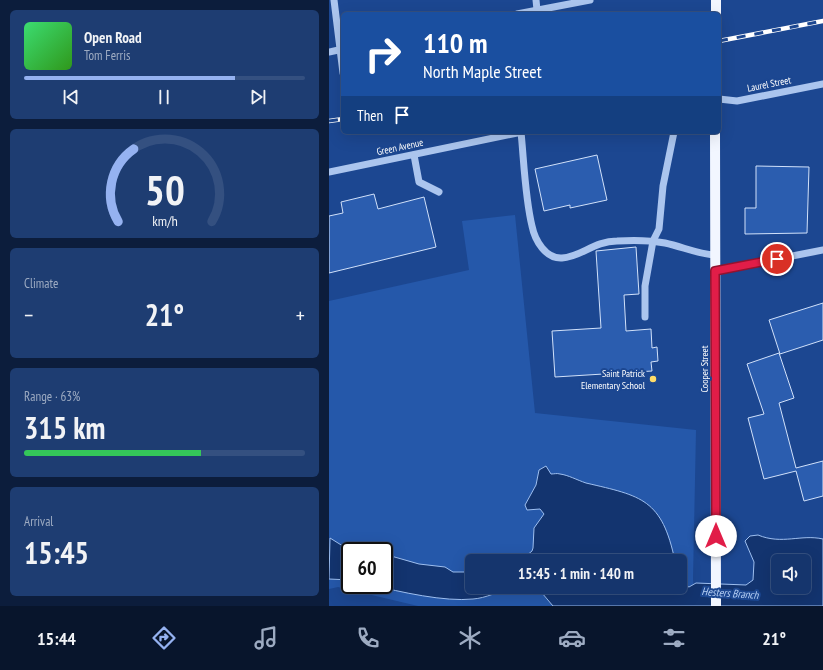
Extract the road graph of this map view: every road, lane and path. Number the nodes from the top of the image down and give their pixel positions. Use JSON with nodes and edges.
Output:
{"nodes":[{"id":1,"x":335,"y":0,"type":"edge"},
{"id":2,"x":536,"y":0,"type":"edge"},
{"id":3,"x":590,"y":0,"type":"edge"},
{"id":4,"x":716,"y":0,"type":"edge"},
{"id":5,"x":576,"y":1,"type":"edge"},
{"id":6,"x":537,"y":10,"type":"junction"},
{"id":7,"x":528,"y":12,"type":"edge"},
{"id":8,"x":716,"y":12,"type":"edge"},
{"id":9,"x":341,"y":50,"type":"edge"},
{"id":10,"x":329,"y":52,"type":"edge"},
{"id":11,"x":823,"y":84,"type":"edge"},
{"id":12,"x":721,"y":99,"type":"edge"},
{"id":13,"x":512,"y":134,"type":"edge"},
{"id":14,"x":521,"y":134,"type":"edge"},
{"id":15,"x":674,"y":134,"type":"edge"},
{"id":16,"x":715,"y":134,"type":"edge"},
{"id":17,"x":414,"y":155,"type":"junction"},
{"id":18,"x":329,"y":172,"type":"edge"},
{"id":19,"x":439,"y":192,"type":"dead end"},
{"id":20,"x":653,"y":241,"type":"junction"},
{"id":21,"x":823,"y":250,"type":"edge"},
{"id":22,"x":715,"y":255,"type":"junction"},
{"id":23,"x":715,"y":271,"type":"junction"},
{"id":24,"x":645,"y":317,"type":"dead end"},
{"id":25,"x":716,"y":606,"type":"edge"}],
"edges":[{"from":1,"to":9,"type":"street"},
{"from":2,"to":6,"type":"street"},
{"from":3,"to":5,"type":"street"},
{"from":4,"to":8,"type":"main road"},
{"from":5,"to":6,"type":"street"},
{"from":6,"to":7,"type":"street"},
{"from":9,"to":10,"type":"street"},
{"from":11,"to":12,"type":"street","name":"Laurel Street"},
{"from":13,"to":17,"type":"street","name":"Green Avenue"},
{"from":14,"to":20,"type":"street"},
{"from":15,"to":20,"type":"street"},
{"from":16,"to":22,"type":"main road","name":"Cooper Street"},
{"from":17,"to":18,"type":"street","name":"Green Avenue"},
{"from":17,"to":19,"type":"street"},
{"from":20,"to":22,"type":"street"},
{"from":20,"to":24,"type":"street"},
{"from":21,"to":23,"type":"street"},
{"from":22,"to":23,"type":"main road","name":"Cooper Street"},
{"from":23,"to":25,"type":"main road","name":"Cooper Street"}]}
